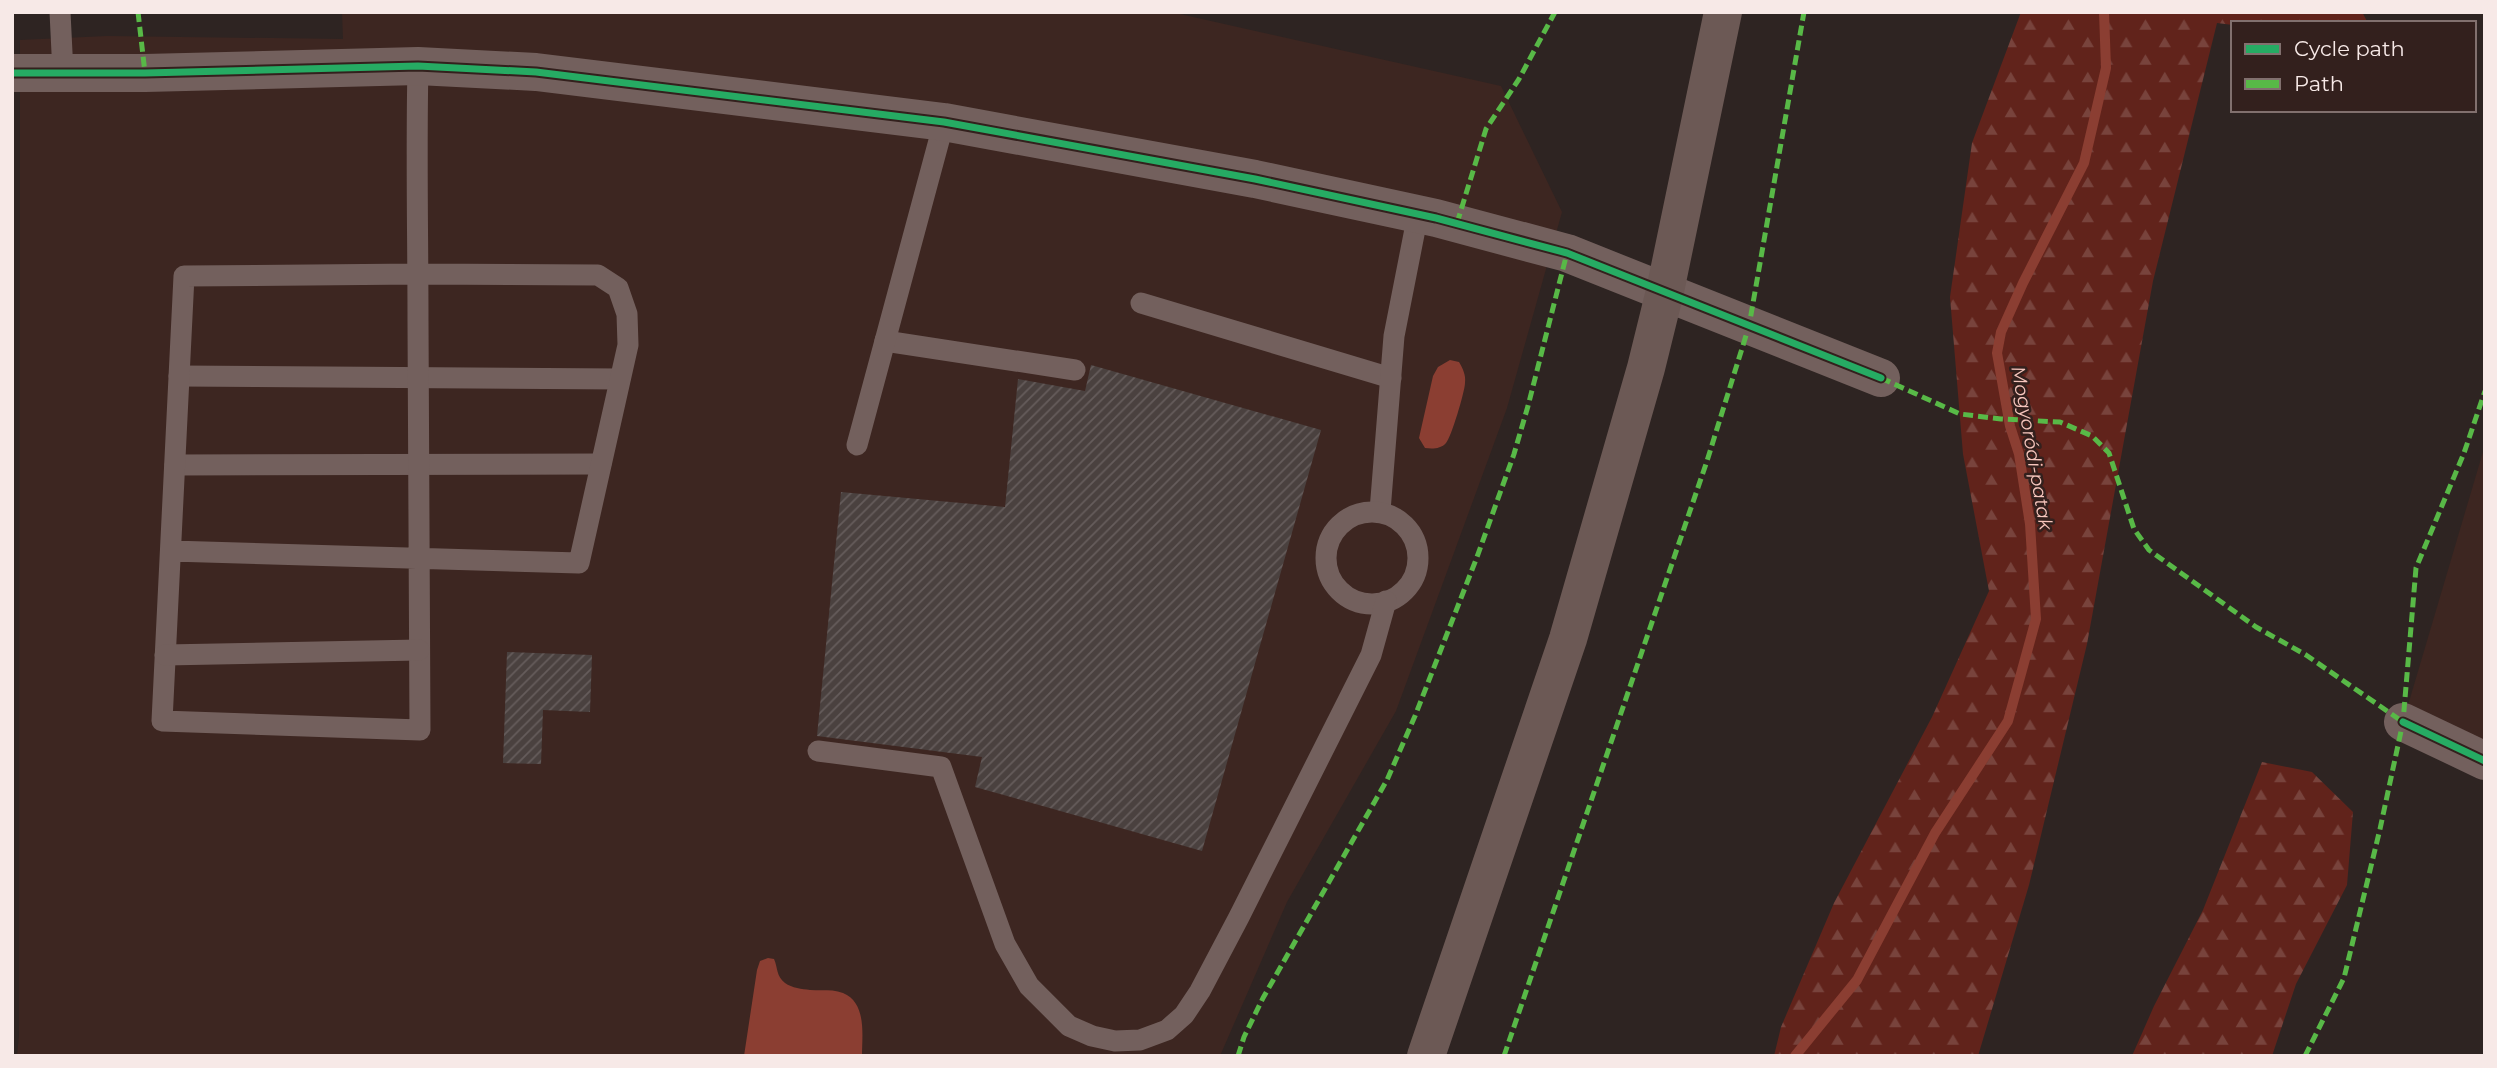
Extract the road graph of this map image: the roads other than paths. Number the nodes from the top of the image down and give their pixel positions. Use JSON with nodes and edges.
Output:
{"nodes":[{"id":1,"x":60,"y":12,"type":"edge"},
{"id":2,"x":1723,"y":12,"type":"edge"},
{"id":3,"x":418,"y":66,"type":"junction"},
{"id":4,"x":36,"y":73,"type":"edge"},
{"id":5,"x":944,"y":122,"type":"junction"},
{"id":6,"x":1418,"y":214,"type":"junction"},
{"id":7,"x":418,"y":274,"type":"junction"},
{"id":8,"x":1665,"y":291,"type":"junction"},
{"id":9,"x":1141,"y":303,"type":"dead end"},
{"id":10,"x":886,"y":341,"type":"junction"},
{"id":11,"x":1075,"y":370,"type":"dead end"},
{"id":12,"x":179,"y":376,"type":"junction"},
{"id":13,"x":419,"y":378,"type":"junction"},
{"id":14,"x":1391,"y":378,"type":"junction"},
{"id":15,"x":1881,"y":378,"type":"dead end"},
{"id":16,"x":620,"y":379,"type":"junction"},
{"id":17,"x":857,"y":445,"type":"dead end"},
{"id":18,"x":419,"y":464,"type":"junction"},
{"id":19,"x":601,"y":464,"type":"junction"},
{"id":20,"x":175,"y":465,"type":"junction"},
{"id":21,"x":1380,"y":511,"type":"junction"},
{"id":22,"x":171,"y":551,"type":"junction"},
{"id":23,"x":419,"y":557,"type":"junction"},
{"id":24,"x":1386,"y":601,"type":"junction"},
{"id":25,"x":419,"y":650,"type":"junction"},
{"id":26,"x":165,"y":655,"type":"junction"},
{"id":27,"x":2403,"y":722,"type":"dead end"},
{"id":28,"x":818,"y":751,"type":"dead end"},
{"id":29,"x":2485,"y":761,"type":"edge"},
{"id":30,"x":1426,"y":1056,"type":"edge"}],
"edges":[{"from":1,"to":4,"type":"lane"},
{"from":2,"to":8,"type":"main road"},
{"from":3,"to":4,"type":"street"},
{"from":3,"to":5,"type":"street"},
{"from":3,"to":7,"type":"lane"},
{"from":5,"to":6,"type":"street"},
{"from":5,"to":10,"type":"lane"},
{"from":6,"to":8,"type":"street"},
{"from":6,"to":14,"type":"lane"},
{"from":7,"to":12,"type":"lane"},
{"from":7,"to":13,"type":"lane"},
{"from":7,"to":16,"type":"lane"},
{"from":8,"to":15,"type":"street"},
{"from":8,"to":30,"type":"main road"},
{"from":9,"to":14,"type":"lane"},
{"from":10,"to":11,"type":"lane"},
{"from":10,"to":17,"type":"lane"},
{"from":12,"to":13,"type":"lane"},
{"from":12,"to":20,"type":"lane"},
{"from":13,"to":16,"type":"lane"},
{"from":13,"to":18,"type":"lane"},
{"from":14,"to":21,"type":"lane"},
{"from":16,"to":19,"type":"lane"},
{"from":18,"to":19,"type":"lane"},
{"from":18,"to":20,"type":"lane"},
{"from":18,"to":23,"type":"lane"},
{"from":19,"to":23,"type":"lane"},
{"from":20,"to":22,"type":"lane"},
{"from":21,"to":24,"type":"lane"},
{"from":21,"to":24,"type":"lane"},
{"from":22,"to":23,"type":"lane"},
{"from":22,"to":26,"type":"lane"},
{"from":23,"to":25,"type":"lane"},
{"from":24,"to":28,"type":"lane"},
{"from":25,"to":26,"type":"lane"},
{"from":25,"to":26,"type":"lane"},
{"from":27,"to":29,"type":"street"}]}
